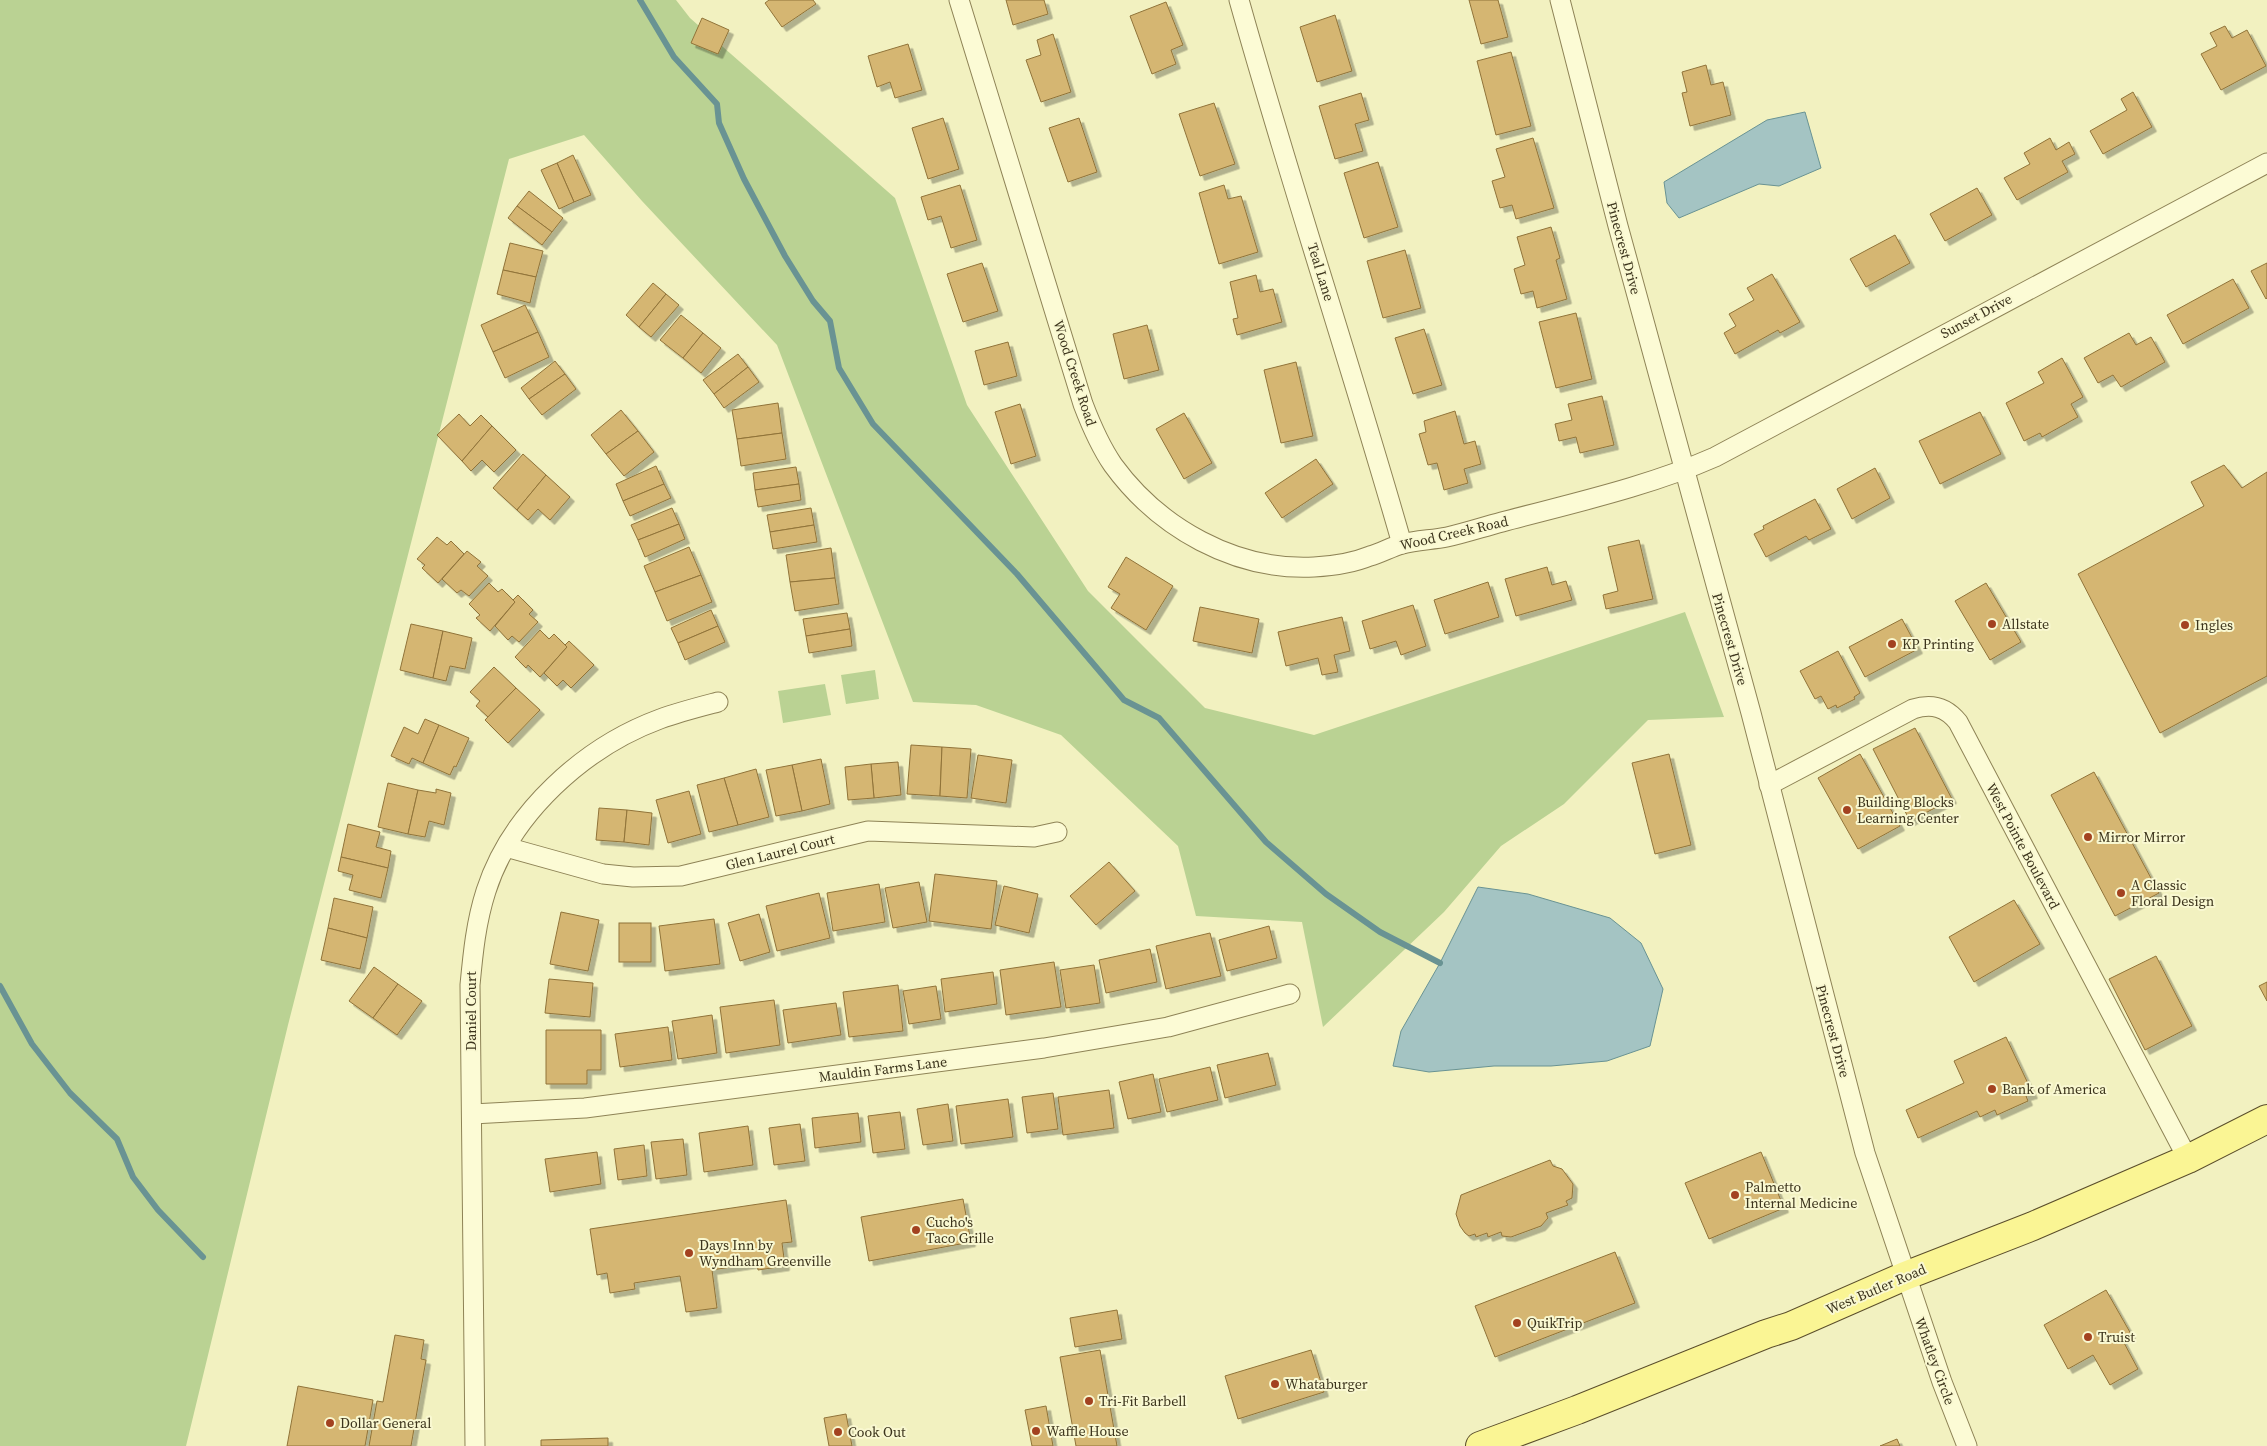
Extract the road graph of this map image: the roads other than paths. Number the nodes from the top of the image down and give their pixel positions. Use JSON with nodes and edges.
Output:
{"nodes":[{"id":1,"x":959,"y":0,"type":"edge"},
{"id":2,"x":1239,"y":0,"type":"edge"},
{"id":3,"x":1560,"y":0,"type":"edge"},
{"id":4,"x":2267,"y":162,"type":"edge"},
{"id":5,"x":1686,"y":470,"type":"junction"},
{"id":6,"x":1402,"y":544,"type":"junction"},
{"id":7,"x":718,"y":702,"type":"dead end"},
{"id":8,"x":1769,"y":785,"type":"junction"},
{"id":9,"x":1058,"y":832,"type":"dead end"},
{"id":10,"x":506,"y":847,"type":"junction"},
{"id":11,"x":1290,"y":994,"type":"dead end"},
{"id":12,"x":472,"y":1114,"type":"junction"},
{"id":13,"x":2267,"y":1119,"type":"edge"},
{"id":14,"x":2188,"y":1159,"type":"junction"},
{"id":15,"x":1905,"y":1276,"type":"junction"},
{"id":16,"x":475,"y":1446,"type":"edge"},
{"id":17,"x":1480,"y":1446,"type":"edge"},
{"id":18,"x":1966,"y":1446,"type":"edge"}],
"edges":[{"from":1,"to":6,"type":"street","name":"Wood Creek Road"},
{"from":2,"to":6,"type":"street","name":"Teal Lane"},
{"from":3,"to":5,"type":"street","name":"Pinecrest Drive"},
{"from":4,"to":5,"type":"street","name":"Sunset Drive"},
{"from":5,"to":6,"type":"street","name":"Wood Creek Road"},
{"from":5,"to":8,"type":"street","name":"Pinecrest Drive"},
{"from":7,"to":10,"type":"street","name":"Daniel Court"},
{"from":8,"to":14,"type":"street","name":"West Pointe Boulevard"},
{"from":8,"to":15,"type":"street","name":"Pinecrest Drive"},
{"from":9,"to":10,"type":"street","name":"Glen Laurel Court"},
{"from":10,"to":12,"type":"street","name":"Daniel Court"},
{"from":11,"to":12,"type":"street","name":"Mauldin Farms Lane"},
{"from":12,"to":16,"type":"street","name":"Daniel Court"},
{"from":13,"to":14,"type":"main road","name":"West Butler Road"},
{"from":14,"to":15,"type":"main road","name":"West Butler Road"},
{"from":15,"to":17,"type":"main road","name":"West Butler Road"},
{"from":15,"to":18,"type":"street","name":"Whatley Circle"}]}
